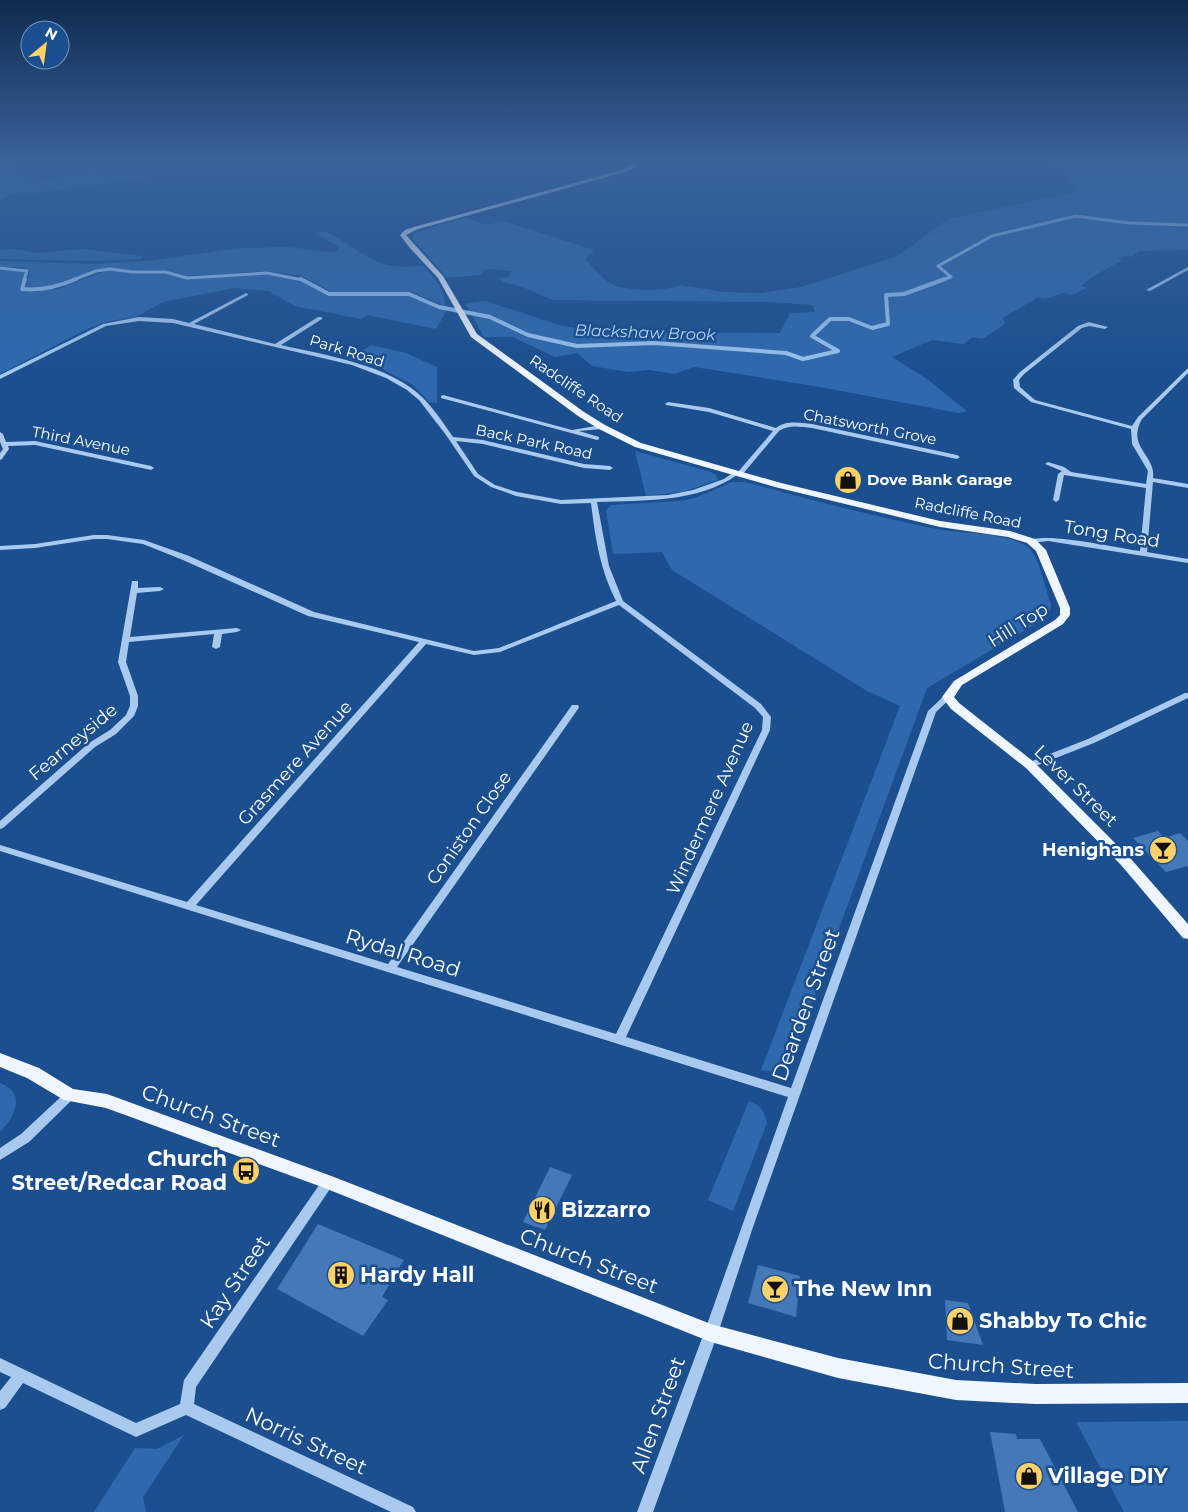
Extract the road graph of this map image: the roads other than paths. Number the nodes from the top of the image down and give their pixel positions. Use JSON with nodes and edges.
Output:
{"nodes":[{"id":1,"x":405,"y":233,"type":"edge"},
{"id":2,"x":1187,"y":269,"type":"edge"},
{"id":3,"x":1155,"y":291,"type":"dead end"},
{"id":4,"x":246,"y":294,"type":"dead end"},
{"id":5,"x":223,"y":299,"type":"dead end"},
{"id":6,"x":233,"y":301,"type":"junction"},
{"id":7,"x":320,"y":318,"type":"dead end"},
{"id":8,"x":191,"y":324,"type":"junction"},
{"id":9,"x":310,"y":324,"type":"junction"},
{"id":10,"x":321,"y":326,"type":"dead end"},
{"id":11,"x":1105,"y":327,"type":"dead end"},
{"id":12,"x":277,"y":345,"type":"junction"},
{"id":13,"x":1188,"y":370,"type":"edge"},
{"id":14,"x":0,"y":377,"type":"edge"},
{"id":15,"x":443,"y":397,"type":"dead end"},
{"id":16,"x":668,"y":404,"type":"dead end"},
{"id":17,"x":602,"y":427,"type":"junction"},
{"id":18,"x":1134,"y":428,"type":"junction"},
{"id":19,"x":777,"y":430,"type":"junction"},
{"id":20,"x":570,"y":431,"type":"junction"},
{"id":21,"x":0,"y":434,"type":"edge"},
{"id":22,"x":597,"y":438,"type":"dead end"},
{"id":23,"x":452,"y":440,"type":"junction"},
{"id":24,"x":5,"y":444,"type":"junction"},
{"id":25,"x":957,"y":457,"type":"dead end"},
{"id":26,"x":0,"y":458,"type":"edge"},
{"id":27,"x":1048,"y":464,"type":"dead end"},
{"id":28,"x":151,"y":468,"type":"dead end"},
{"id":29,"x":610,"y":468,"type":"dead end"},
{"id":30,"x":738,"y":473,"type":"junction"},
{"id":31,"x":1068,"y":473,"type":"junction"},
{"id":32,"x":1150,"y":483,"type":"junction"},
{"id":33,"x":1188,"y":486,"type":"edge"},
{"id":34,"x":1056,"y":500,"type":"dead end"},
{"id":35,"x":594,"y":502,"type":"junction"},
{"id":36,"x":1031,"y":541,"type":"junction"},
{"id":37,"x":0,"y":548,"type":"edge"},
{"id":38,"x":1143,"y":553,"type":"junction"},
{"id":39,"x":1188,"y":561,"type":"edge"},
{"id":40,"x":160,"y":590,"type":"dead end"},
{"id":41,"x":620,"y":602,"type":"junction"},
{"id":42,"x":237,"y":630,"type":"dead end"},
{"id":43,"x":218,"y":632,"type":"junction"},
{"id":44,"x":126,"y":640,"type":"junction"},
{"id":45,"x":424,"y":642,"type":"junction"},
{"id":46,"x":216,"y":648,"type":"dead end"},
{"id":47,"x":1188,"y":695,"type":"edge"},
{"id":48,"x":948,"y":697,"type":"junction"},
{"id":49,"x":575,"y":707,"type":"dead end"},
{"id":50,"x":1030,"y":766,"type":"junction"},
{"id":51,"x":0,"y":826,"type":"edge"},
{"id":52,"x":0,"y":848,"type":"edge"},
{"id":53,"x":189,"y":906,"type":"junction"},
{"id":54,"x":1188,"y":934,"type":"edge"},
{"id":55,"x":390,"y":969,"type":"junction"},
{"id":56,"x":620,"y":1040,"type":"junction"},
{"id":57,"x":0,"y":1060,"type":"edge"},
{"id":58,"x":794,"y":1094,"type":"junction"},
{"id":59,"x":70,"y":1096,"type":"junction"},
{"id":60,"x":0,"y":1155,"type":"edge"},
{"id":61,"x":328,"y":1182,"type":"junction"},
{"id":62,"x":711,"y":1333,"type":"junction"},
{"id":63,"x":0,"y":1366,"type":"edge"},
{"id":64,"x":21,"y":1376,"type":"junction"},
{"id":65,"x":1188,"y":1393,"type":"edge"},
{"id":66,"x":0,"y":1403,"type":"edge"},
{"id":67,"x":186,"y":1408,"type":"junction"},
{"id":68,"x":408,"y":1512,"type":"edge"},
{"id":69,"x":645,"y":1512,"type":"edge"}],
"edges":[{"from":1,"to":17,"type":"main road","name":"Radcliffe Road"},
{"from":2,"to":3,"type":"street"},
{"from":4,"to":6,"type":"street"},
{"from":5,"to":6,"type":"street"},
{"from":6,"to":8,"type":"street"},
{"from":7,"to":9,"type":"street"},
{"from":8,"to":12,"type":"street","name":"Park Road"},
{"from":8,"to":14,"type":"street","name":"Park Road"},
{"from":9,"to":10,"type":"street"},
{"from":9,"to":12,"type":"street"},
{"from":11,"to":18,"type":"street"},
{"from":12,"to":23,"type":"street","name":"Park Road"},
{"from":13,"to":18,"type":"street"},
{"from":15,"to":20,"type":"street"},
{"from":16,"to":19,"type":"street"},
{"from":17,"to":20,"type":"street"},
{"from":17,"to":30,"type":"main road","name":"Radcliffe Road"},
{"from":18,"to":32,"type":"street"},
{"from":19,"to":25,"type":"street","name":"Chatsworth Grove"},
{"from":19,"to":30,"type":"street","name":"Chatsworth Grove"},
{"from":20,"to":22,"type":"street"},
{"from":21,"to":24,"type":"street"},
{"from":23,"to":29,"type":"street","name":"Back Park Road"},
{"from":23,"to":35,"type":"street","name":"Park Road"},
{"from":24,"to":26,"type":"street"},
{"from":24,"to":28,"type":"street","name":"Third Avenue"},
{"from":27,"to":31,"type":"street"},
{"from":30,"to":35,"type":"street","name":"Park Road"},
{"from":30,"to":36,"type":"main road","name":"Radcliffe Road"},
{"from":31,"to":32,"type":"street"},
{"from":31,"to":34,"type":"street"},
{"from":32,"to":33,"type":"street"},
{"from":32,"to":38,"type":"street"},
{"from":35,"to":41,"type":"street","name":"Windermere Avenue"},
{"from":36,"to":38,"type":"street","name":"Tong Road"},
{"from":36,"to":48,"type":"main road","name":"Hill Top"},
{"from":37,"to":45,"type":"street"},
{"from":38,"to":39,"type":"street","name":"Tong Road"},
{"from":40,"to":44,"type":"street","name":"Fearneyside"},
{"from":41,"to":45,"type":"street"},
{"from":41,"to":56,"type":"street","name":"Windermere Avenue"},
{"from":42,"to":43,"type":"street"},
{"from":43,"to":44,"type":"street"},
{"from":43,"to":46,"type":"street"},
{"from":44,"to":51,"type":"street","name":"Fearneyside"},
{"from":45,"to":53,"type":"street","name":"Grasmere Avenue"},
{"from":47,"to":50,"type":"street"},
{"from":48,"to":50,"type":"main road","name":"Lever Street"},
{"from":48,"to":58,"type":"street","name":"Dearden Street"},
{"from":49,"to":55,"type":"street","name":"Coniston Close"},
{"from":50,"to":54,"type":"main road","name":"Lever Street"},
{"from":52,"to":53,"type":"street","name":"Rydal Road"},
{"from":53,"to":55,"type":"street","name":"Rydal Road"},
{"from":55,"to":56,"type":"street","name":"Rydal Road"},
{"from":56,"to":58,"type":"street","name":"Rydal Road"},
{"from":57,"to":59,"type":"main road","name":"Church Street"},
{"from":58,"to":62,"type":"street","name":"Dearden Street"},
{"from":59,"to":60,"type":"street"},
{"from":59,"to":61,"type":"main road","name":"Church Street"},
{"from":61,"to":62,"type":"main road","name":"Church Street"},
{"from":61,"to":67,"type":"street","name":"Kay Street"},
{"from":62,"to":65,"type":"main road","name":"Church Street"},
{"from":62,"to":69,"type":"street","name":"Allen Street"},
{"from":63,"to":64,"type":"street"},
{"from":64,"to":66,"type":"street"},
{"from":64,"to":67,"type":"street"},
{"from":67,"to":68,"type":"street","name":"Norris Street"}]}
